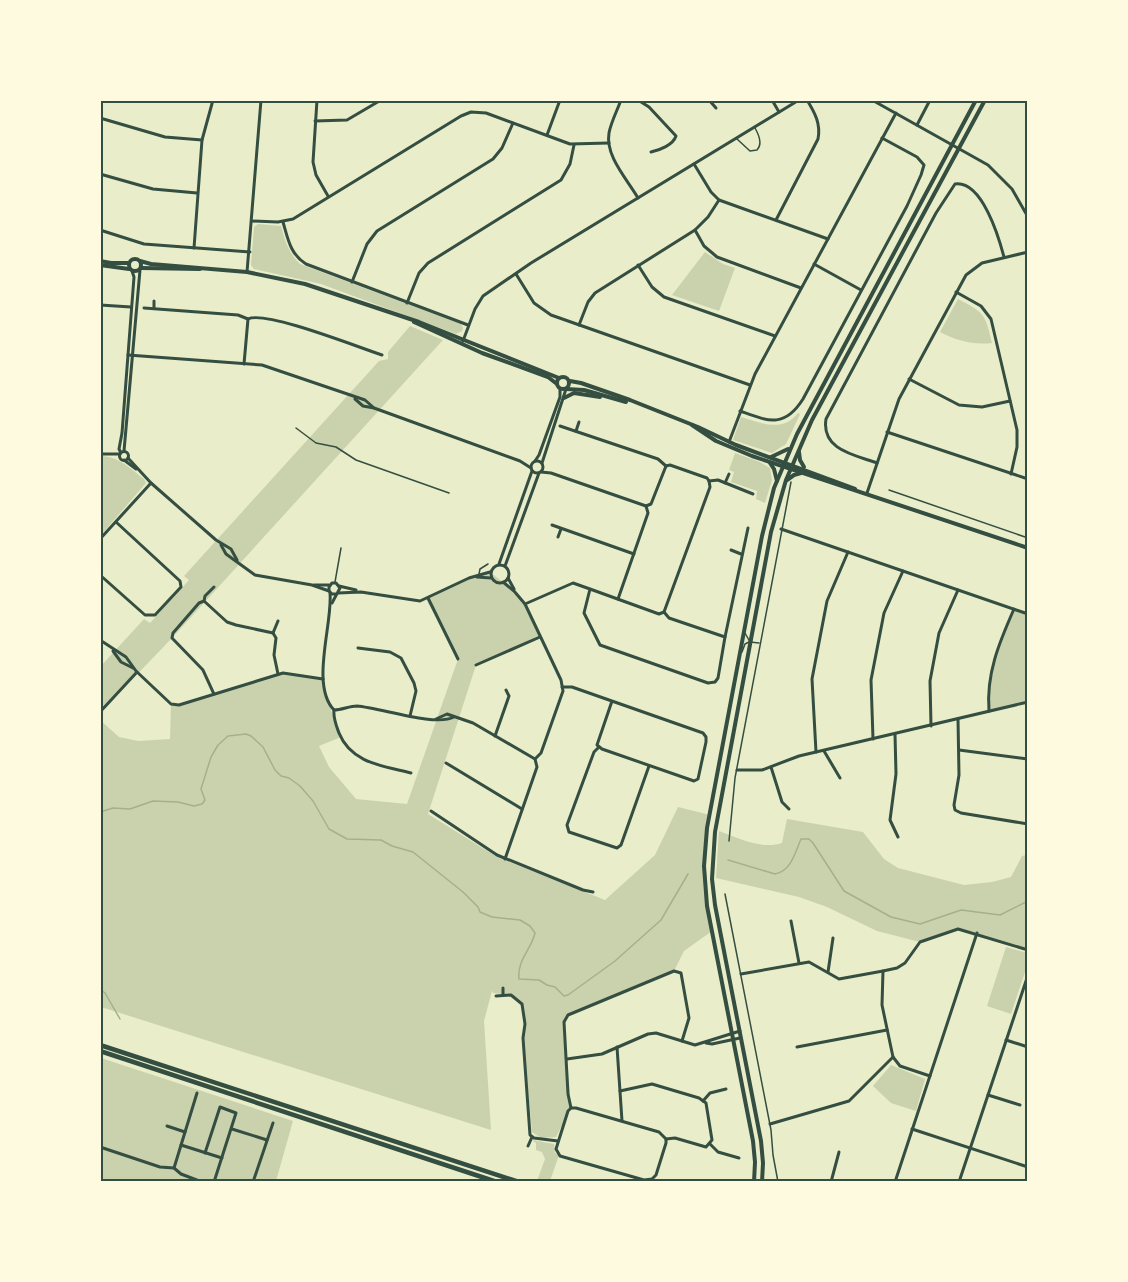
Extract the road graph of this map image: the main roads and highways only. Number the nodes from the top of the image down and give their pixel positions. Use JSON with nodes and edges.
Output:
{"nodes":[{"id":1,"x":976,"y":100,"type":"edge"},
{"id":2,"x":985,"y":100,"type":"edge"},
{"id":3,"x":140,"y":261,"type":"junction"},
{"id":4,"x":100,"y":263,"type":"edge"},
{"id":5,"x":129,"y":263,"type":"junction"},
{"id":6,"x":204,"y":268,"type":"junction"},
{"id":7,"x":140,"y":269,"type":"junction"},
{"id":8,"x":131,"y":270,"type":"junction"},
{"id":9,"x":463,"y":342,"type":"junction"},
{"id":10,"x":560,"y":378,"type":"junction"},
{"id":11,"x":570,"y":381,"type":"junction"},
{"id":12,"x":559,"y":386,"type":"junction"},
{"id":13,"x":566,"y":389,"type":"junction"},
{"id":14,"x":607,"y":397,"type":"junction"},
{"id":15,"x":564,"y":398,"type":"road end"},
{"id":16,"x":632,"y":402,"type":"junction"},
{"id":17,"x":692,"y":425,"type":"junction"},
{"id":18,"x":800,"y":445,"type":"junction"},
{"id":19,"x":790,"y":448,"type":"junction"},
{"id":20,"x":769,"y":459,"type":"junction"},
{"id":21,"x":784,"y":464,"type":"junction"},
{"id":22,"x":791,"y":467,"type":"junction"},
{"id":23,"x":804,"y":471,"type":"junction"},
{"id":24,"x":788,"y":481,"type":"junction"},
{"id":25,"x":777,"y":482,"type":"junction"},
{"id":26,"x":1028,"y":548,"type":"edge"},
{"id":27,"x":100,"y":1045,"type":"edge"},
{"id":28,"x":100,"y":1050,"type":"edge"},
{"id":29,"x":292,"y":1107,"type":"junction"},
{"id":30,"x":296,"y":1115,"type":"junction"},
{"id":31,"x":497,"y":1182,"type":"edge"},
{"id":32,"x":519,"y":1182,"type":"edge"},
{"id":33,"x":754,"y":1182,"type":"edge"},
{"id":34,"x":762,"y":1182,"type":"edge"}],
"edges":[{"from":1,"to":19,"type":"main road"},
{"from":2,"to":18,"type":"main road"},
{"from":3,"to":5,"type":"main road"},
{"from":3,"to":6,"type":"main road"},
{"from":3,"to":7,"type":"main road"},
{"from":4,"to":5,"type":"main road"},
{"from":4,"to":8,"type":"main road"},
{"from":5,"to":8,"type":"main road"},
{"from":6,"to":7,"type":"main road"},
{"from":6,"to":9,"type":"main road"},
{"from":7,"to":8,"type":"main road"},
{"from":9,"to":10,"type":"main road"},
{"from":9,"to":12,"type":"main road"},
{"from":10,"to":11,"type":"main road"},
{"from":10,"to":12,"type":"main road"},
{"from":11,"to":13,"type":"main road"},
{"from":11,"to":16,"type":"main road"},
{"from":12,"to":13,"type":"main road"},
{"from":13,"to":14,"type":"main road"},
{"from":14,"to":15,"type":"main road"},
{"from":14,"to":16,"type":"main road"},
{"from":16,"to":17,"type":"main road"},
{"from":17,"to":20,"type":"main road"},
{"from":17,"to":20,"type":"main road"},
{"from":18,"to":22,"type":"main road"},
{"from":18,"to":23,"type":"main road"},
{"from":19,"to":20,"type":"main road"},
{"from":19,"to":21,"type":"main road"},
{"from":20,"to":21,"type":"main road"},
{"from":20,"to":25,"type":"main road"},
{"from":21,"to":22,"type":"main road"},
{"from":21,"to":25,"type":"main road"},
{"from":22,"to":23,"type":"main road"},
{"from":22,"to":24,"type":"main road"},
{"from":23,"to":24,"type":"main road"},
{"from":23,"to":26,"type":"main road"},
{"from":24,"to":34,"type":"main road"},
{"from":25,"to":33,"type":"main road"},
{"from":27,"to":29,"type":"highway"},
{"from":28,"to":30,"type":"highway"},
{"from":29,"to":30,"type":"highway"},
{"from":29,"to":32,"type":"highway"},
{"from":30,"to":31,"type":"highway"}]}
